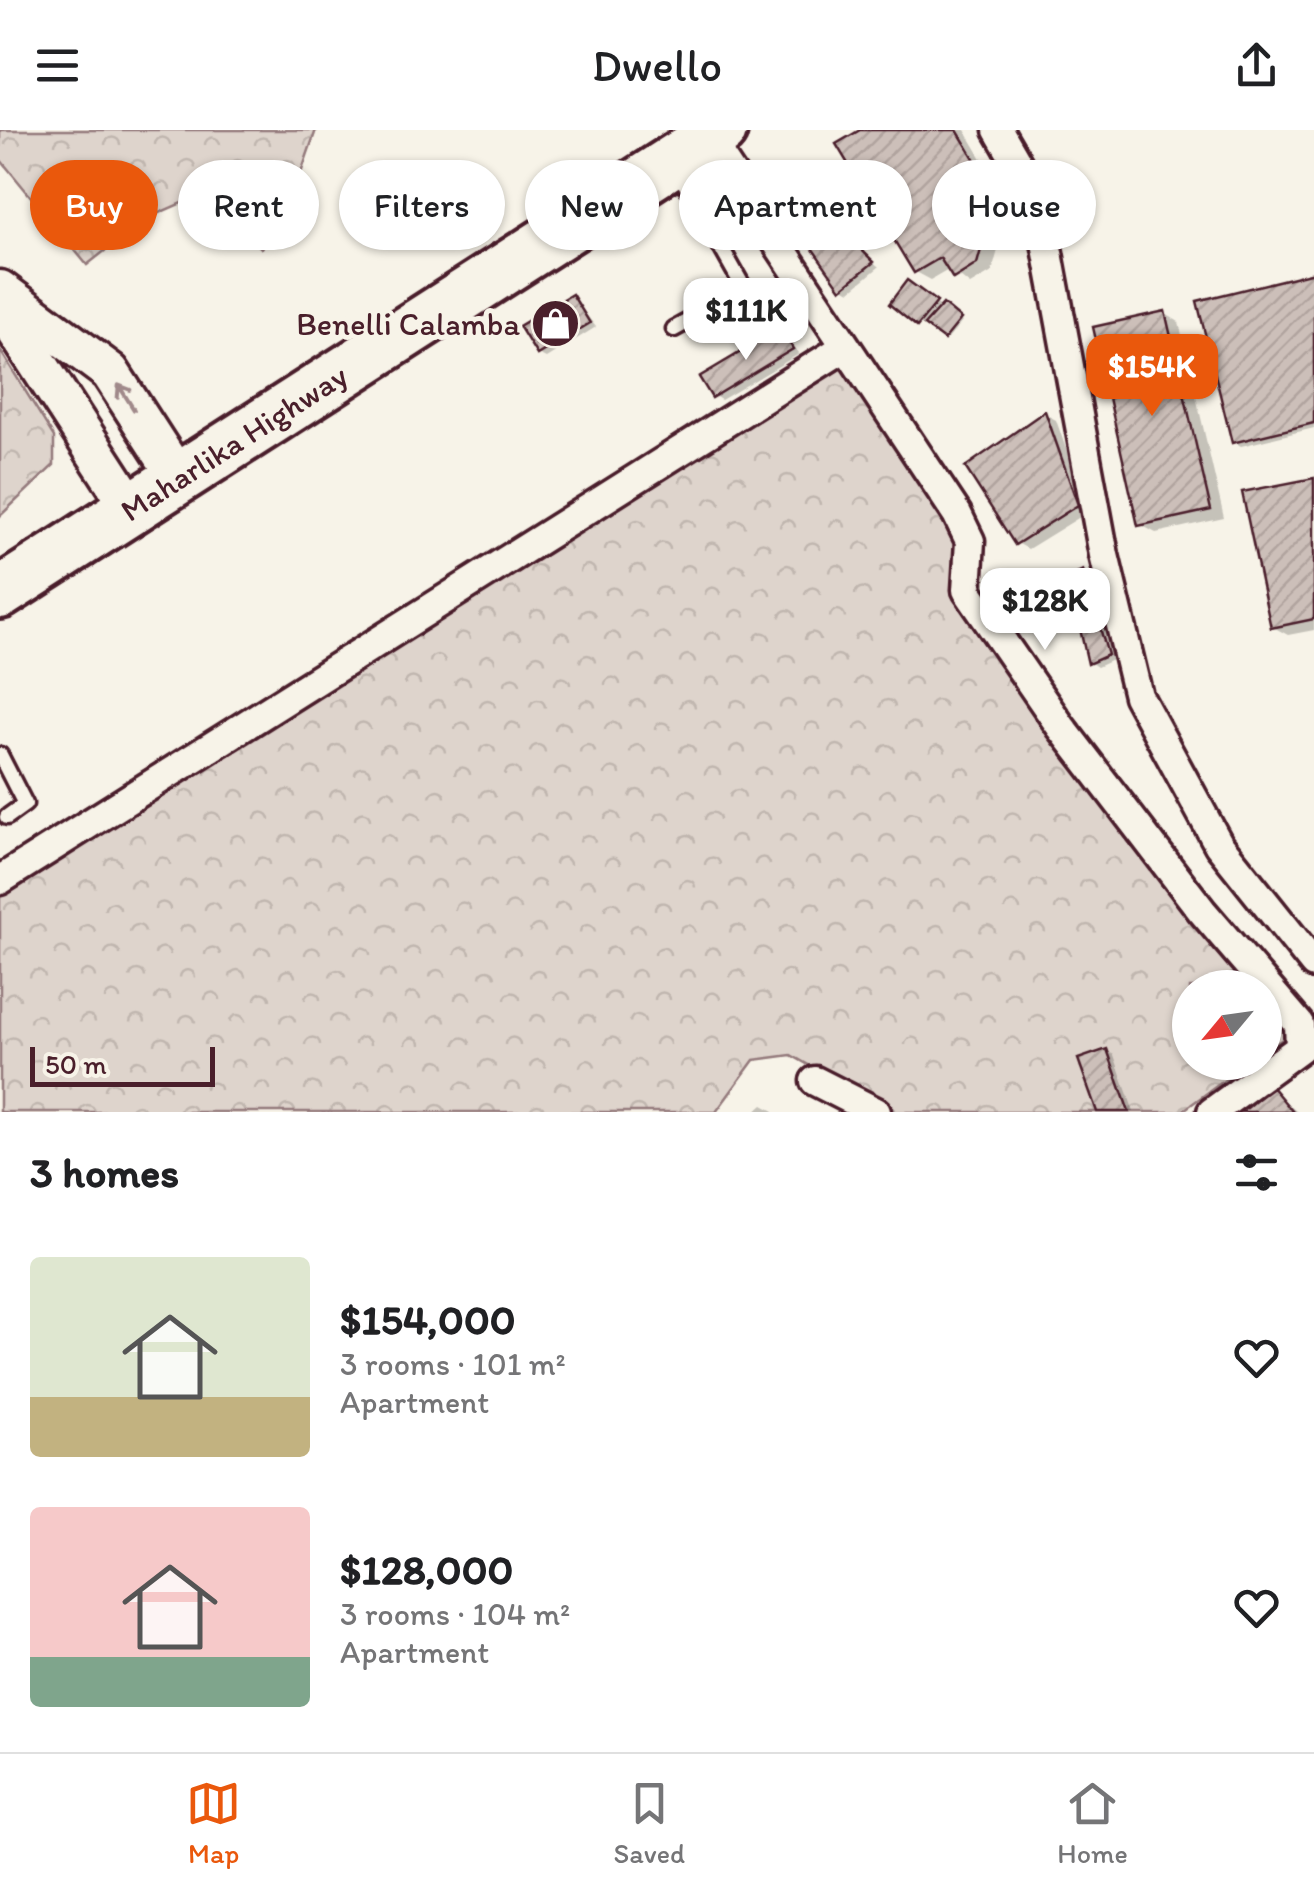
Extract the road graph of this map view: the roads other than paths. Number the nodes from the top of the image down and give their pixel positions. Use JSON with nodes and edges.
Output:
{"nodes":[{"id":1,"x":998,"y":130,"type":"edge"},
{"id":2,"x":700,"y":142,"type":"edge"},
{"id":3,"x":0,"y":290,"type":"edge"},
{"id":4,"x":0,"y":305,"type":"edge"},
{"id":5,"x":674,"y":329,"type":"dead end"},
{"id":6,"x":845,"y":346,"type":"junction"},
{"id":7,"x":179,"y":479,"type":"junction"},
{"id":8,"x":132,"y":509,"type":"junction"},
{"id":9,"x":0,"y":592,"type":"edge"},
{"id":10,"x":0,"y":755,"type":"edge"},
{"id":11,"x":8,"y":817,"type":"dead end"},
{"id":12,"x":0,"y":880,"type":"edge"},
{"id":13,"x":1314,"y":964,"type":"edge"},
{"id":14,"x":815,"y":1082,"type":"dead end"},
{"id":15,"x":876,"y":1112,"type":"edge"},
{"id":16,"x":1212,"y":1112,"type":"edge"}],
"edges":[{"from":1,"to":13,"type":"street"},
{"from":2,"to":5,"type":"lane"},
{"from":2,"to":6,"type":"street"},
{"from":2,"to":7,"type":"highway","name":"Maharlika Highway"},
{"from":7,"to":3,"type":"main road","one_way":true},
{"from":4,"to":8,"type":"main road"},
{"from":6,"to":12,"type":"street"},
{"from":6,"to":16,"type":"street"},
{"from":7,"to":8,"type":"highway","name":"Maharlika Highway"},
{"from":8,"to":9,"type":"highway","name":"Maharlika Highway"},
{"from":10,"to":11,"type":"lane"},
{"from":14,"to":15,"type":"street"}]}
